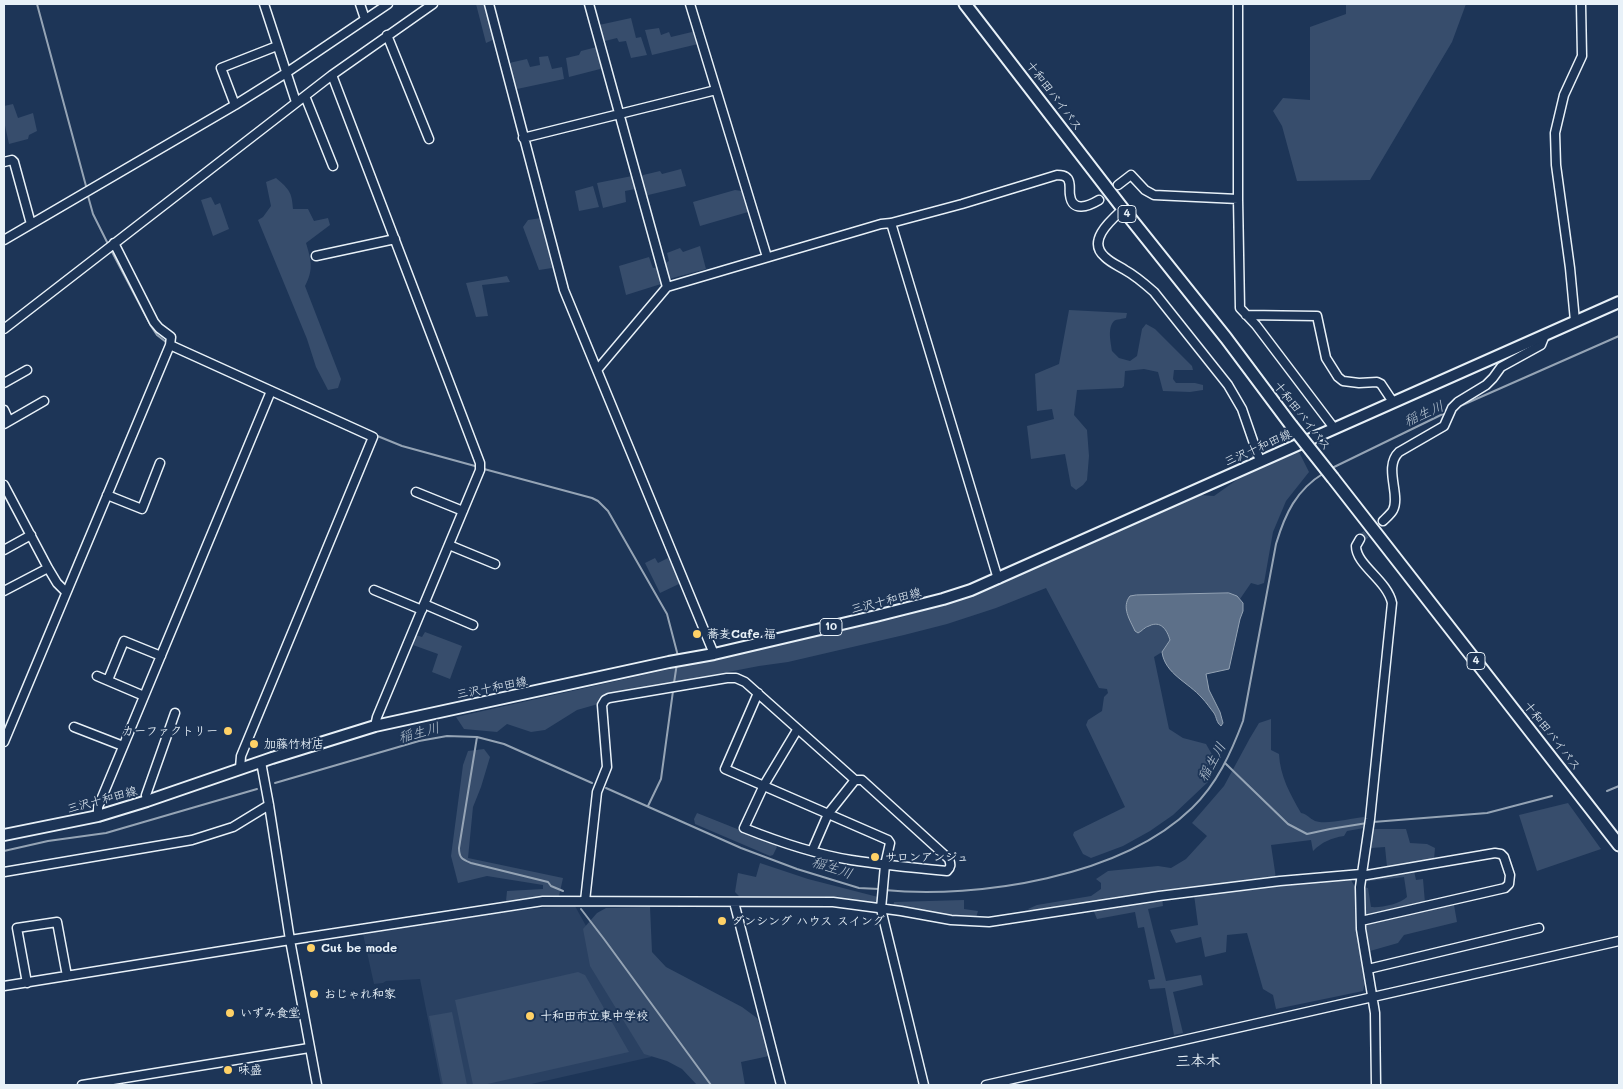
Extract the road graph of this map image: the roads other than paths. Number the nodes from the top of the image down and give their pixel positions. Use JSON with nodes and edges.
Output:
{"nodes":[{"id":1,"x":264,"y":4,"type":"edge"},
{"id":2,"x":360,"y":4,"type":"edge"},
{"id":3,"x":388,"y":4,"type":"edge"},
{"id":4,"x":433,"y":4,"type":"edge"},
{"id":5,"x":489,"y":4,"type":"edge"},
{"id":6,"x":589,"y":4,"type":"edge"},
{"id":7,"x":690,"y":4,"type":"edge"},
{"id":8,"x":965,"y":4,"type":"edge"},
{"id":9,"x":1238,"y":4,"type":"edge"},
{"id":10,"x":1581,"y":4,"type":"edge"},
{"id":11,"x":365,"y":19,"type":"junction"},
{"id":12,"x":387,"y":35,"type":"junction"},
{"id":13,"x":277,"y":46,"type":"junction"},
{"id":14,"x":286,"y":73,"type":"junction"},
{"id":15,"x":332,"y":75,"type":"junction"},
{"id":16,"x":716,"y":90,"type":"junction"},
{"id":17,"x":305,"y":96,"type":"junction"},
{"id":18,"x":296,"y":102,"type":"junction"},
{"id":19,"x":234,"y":105,"type":"junction"},
{"id":20,"x":620,"y":115,"type":"junction"},
{"id":21,"x":524,"y":138,"type":"junction"},
{"id":22,"x":429,"y":139,"type":"dead end"},
{"id":23,"x":4,"y":162,"type":"edge"},
{"id":24,"x":333,"y":166,"type":"dead end"},
{"id":25,"x":1118,"y":185,"type":"tunnel mouth"},
{"id":26,"x":1238,"y":199,"type":"junction"},
{"id":27,"x":1099,"y":200,"type":"tunnel mouth"},
{"id":28,"x":1123,"y":209,"type":"junction"},
{"id":29,"x":891,"y":223,"type":"junction"},
{"id":30,"x":31,"y":224,"type":"junction"},
{"id":31,"x":396,"y":239,"type":"junction"},
{"id":32,"x":4,"y":240,"type":"edge"},
{"id":33,"x":114,"y":243,"type":"junction"},
{"id":34,"x":316,"y":256,"type":"dead end"},
{"id":35,"x":767,"y":257,"type":"junction"},
{"id":36,"x":667,"y":286,"type":"junction"},
{"id":37,"x":1619,"y":302,"type":"edge"},
{"id":38,"x":1246,"y":315,"type":"junction"},
{"id":39,"x":1575,"y":321,"type":"junction"},
{"id":40,"x":4,"y":329,"type":"edge"},
{"id":41,"x":1545,"y":335,"type":"junction"},
{"id":42,"x":170,"y":345,"type":"junction"},
{"id":43,"x":27,"y":370,"type":"dead end"},
{"id":44,"x":597,"y":370,"type":"junction"},
{"id":45,"x":4,"y":383,"type":"edge"},
{"id":46,"x":271,"y":391,"type":"junction"},
{"id":47,"x":44,"y":401,"type":"dead end"},
{"id":48,"x":1393,"y":402,"type":"junction"},
{"id":49,"x":4,"y":410,"type":"edge"},
{"id":50,"x":6,"y":422,"type":"edge"},
{"id":51,"x":1334,"y":428,"type":"junction"},
{"id":52,"x":1260,"y":461,"type":"junction"},
{"id":53,"x":160,"y":463,"type":"dead end"},
{"id":54,"x":4,"y":485,"type":"edge"},
{"id":55,"x":416,"y":492,"type":"dead end"},
{"id":56,"x":107,"y":495,"type":"junction"},
{"id":57,"x":463,"y":511,"type":"junction"},
{"id":58,"x":1382,"y":521,"type":"tunnel mouth"},
{"id":59,"x":31,"y":535,"type":"junction"},
{"id":60,"x":1360,"y":539,"type":"dead end"},
{"id":61,"x":449,"y":545,"type":"junction"},
{"id":62,"x":4,"y":550,"type":"edge"},
{"id":63,"x":495,"y":564,"type":"dead end"},
{"id":64,"x":48,"y":568,"type":"junction"},
{"id":65,"x":998,"y":579,"type":"junction"},
{"id":66,"x":374,"y":590,"type":"dead end"},
{"id":67,"x":4,"y":591,"type":"edge"},
{"id":68,"x":66,"y":592,"type":"junction"},
{"id":69,"x":423,"y":607,"type":"junction"},
{"id":70,"x":473,"y":624,"type":"dead end"},
{"id":71,"x":714,"y":654,"type":"junction"},
{"id":72,"x":160,"y":656,"type":"junction"},
{"id":73,"x":97,"y":676,"type":"dead end"},
{"id":74,"x":108,"y":680,"type":"junction"},
{"id":75,"x":758,"y":693,"type":"junction"},
{"id":76,"x":144,"y":696,"type":"junction"},
{"id":77,"x":175,"y":714,"type":"dead end"},
{"id":78,"x":375,"y":726,"type":"junction"},
{"id":79,"x":74,"y":727,"type":"dead end"},
{"id":80,"x":797,"y":730,"type":"junction"},
{"id":81,"x":4,"y":742,"type":"edge"},
{"id":82,"x":123,"y":746,"type":"junction"},
{"id":83,"x":260,"y":762,"type":"junction"},
{"id":84,"x":240,"y":768,"type":"junction"},
{"id":85,"x":854,"y":780,"type":"junction"},
{"id":86,"x":764,"y":785,"type":"junction"},
{"id":87,"x":147,"y":801,"type":"junction"},
{"id":88,"x":269,"y":805,"type":"junction"},
{"id":89,"x":828,"y":814,"type":"junction"},
{"id":90,"x":98,"y":816,"type":"junction"},
{"id":91,"x":4,"y":835,"type":"edge"},
{"id":92,"x":1619,"y":845,"type":"edge"},
{"id":93,"x":812,"y":851,"type":"junction"},
{"id":94,"x":886,"y":865,"type":"junction"},
{"id":95,"x":4,"y":872,"type":"edge"},
{"id":96,"x":1361,"y":875,"type":"junction"},
{"id":97,"x":585,"y":901,"type":"junction"},
{"id":98,"x":734,"y":902,"type":"junction"},
{"id":99,"x":880,"y":909,"type":"junction"},
{"id":100,"x":1361,"y":921,"type":"junction"},
{"id":101,"x":1539,"y":928,"type":"dead end"},
{"id":102,"x":290,"y":940,"type":"junction"},
{"id":103,"x":1619,"y":941,"type":"edge"},
{"id":104,"x":1368,"y":969,"type":"junction"},
{"id":105,"x":67,"y":976,"type":"junction"},
{"id":106,"x":27,"y":983,"type":"junction"},
{"id":107,"x":4,"y":986,"type":"edge"},
{"id":108,"x":1372,"y":998,"type":"junction"},
{"id":109,"x":309,"y":1048,"type":"junction"},
{"id":110,"x":92,"y":1084,"type":"edge"},
{"id":111,"x":82,"y":1085,"type":"edge"},
{"id":112,"x":317,"y":1085,"type":"edge"},
{"id":113,"x":781,"y":1085,"type":"edge"},
{"id":114,"x":924,"y":1085,"type":"edge"},
{"id":115,"x":986,"y":1085,"type":"edge"},
{"id":116,"x":1376,"y":1085,"type":"edge"}],
"edges":[{"from":1,"to":13,"type":"street"},
{"from":2,"to":11,"type":"street"},
{"from":3,"to":11,"type":"street"},
{"from":4,"to":12,"type":"street"},
{"from":5,"to":21,"type":"street"},
{"from":6,"to":20,"type":"street"},
{"from":7,"to":16,"type":"street"},
{"from":8,"to":28,"type":"highway","name":"十和田バイパス","number":"4"},
{"from":9,"to":26,"type":"street"},
{"from":10,"to":39,"type":"street"},
{"from":11,"to":14,"type":"street"},
{"from":12,"to":15,"type":"street"},
{"from":12,"to":22,"type":"street"},
{"from":13,"to":14,"type":"street"},
{"from":13,"to":19,"type":"street"},
{"from":14,"to":18,"type":"street"},
{"from":14,"to":19,"type":"street"},
{"from":15,"to":17,"type":"street"},
{"from":15,"to":31,"type":"street"},
{"from":16,"to":20,"type":"street"},
{"from":16,"to":35,"type":"street"},
{"from":17,"to":18,"type":"street"},
{"from":17,"to":24,"type":"street"},
{"from":18,"to":33,"type":"street"},
{"from":19,"to":30,"type":"street"},
{"from":20,"to":21,"type":"street"},
{"from":20,"to":36,"type":"street"},
{"from":21,"to":44,"type":"street"},
{"from":23,"to":30,"type":"street"},
{"from":25,"to":26,"type":"street"},
{"from":26,"to":38,"type":"street"},
{"from":27,"to":29,"type":"street"},
{"from":28,"to":52,"type":"street"},
{"from":28,"to":92,"type":"highway","name":"十和田バイパス","number":"4","bridge":true},
{"from":29,"to":35,"type":"street"},
{"from":29,"to":65,"type":"street"},
{"from":30,"to":32,"type":"street"},
{"from":31,"to":34,"type":"street"},
{"from":31,"to":57,"type":"street"},
{"from":33,"to":40,"type":"street"},
{"from":33,"to":42,"type":"street"},
{"from":35,"to":36,"type":"street"},
{"from":36,"to":44,"type":"street"},
{"from":37,"to":39,"type":"main road","name":"三沢十和田線","number":"10"},
{"from":38,"to":48,"type":"street"},
{"from":38,"to":51,"type":"street"},
{"from":39,"to":41,"type":"main road","name":"三沢十和田線","number":"10"},
{"from":41,"to":48,"type":"main road","name":"三沢十和田線","number":"10"},
{"from":41,"to":58,"type":"street"},
{"from":42,"to":46,"type":"street"},
{"from":42,"to":56,"type":"street"},
{"from":43,"to":45,"type":"street"},
{"from":44,"to":71,"type":"street"},
{"from":46,"to":72,"type":"street"},
{"from":46,"to":84,"type":"street"},
{"from":47,"to":50,"type":"street"},
{"from":48,"to":51,"type":"main road","name":"三沢十和田線","number":"10"},
{"from":49,"to":50,"type":"street"},
{"from":51,"to":52,"type":"main road","name":"三沢十和田線","number":"10"},
{"from":52,"to":65,"type":"main road","name":"三沢十和田線","number":"10"},
{"from":53,"to":56,"type":"street"},
{"from":54,"to":59,"type":"street"},
{"from":55,"to":57,"type":"street"},
{"from":56,"to":68,"type":"street"},
{"from":57,"to":61,"type":"street"},
{"from":59,"to":62,"type":"street"},
{"from":59,"to":64,"type":"street"},
{"from":60,"to":96,"type":"street"},
{"from":61,"to":63,"type":"street"},
{"from":61,"to":69,"type":"street"},
{"from":64,"to":67,"type":"street"},
{"from":64,"to":68,"type":"street"},
{"from":65,"to":71,"type":"main road","name":"三沢十和田線","number":"10"},
{"from":66,"to":69,"type":"street"},
{"from":68,"to":81,"type":"street"},
{"from":69,"to":70,"type":"street"},
{"from":69,"to":78,"type":"street"},
{"from":71,"to":78,"type":"main road","name":"三沢十和田線","number":"10"},
{"from":72,"to":74,"type":"street"},
{"from":72,"to":76,"type":"street"},
{"from":73,"to":74,"type":"street"},
{"from":74,"to":76,"type":"street"},
{"from":75,"to":80,"type":"street"},
{"from":75,"to":86,"type":"street"},
{"from":75,"to":97,"type":"street"},
{"from":76,"to":82,"type":"street"},
{"from":77,"to":87,"type":"street"},
{"from":78,"to":83,"type":"main road","name":"三沢十和田線","number":"10"},
{"from":79,"to":82,"type":"street"},
{"from":80,"to":85,"type":"street"},
{"from":80,"to":86,"type":"street"},
{"from":82,"to":90,"type":"street"},
{"from":83,"to":84,"type":"main road","name":"三沢十和田線","number":"10"},
{"from":83,"to":88,"type":"street"},
{"from":84,"to":87,"type":"main road","name":"三沢十和田線","number":"10"},
{"from":85,"to":89,"type":"street"},
{"from":85,"to":94,"type":"street"},
{"from":86,"to":89,"type":"street"},
{"from":86,"to":93,"type":"street"},
{"from":87,"to":90,"type":"main road","name":"三沢十和田線","number":"10"},
{"from":88,"to":95,"type":"street"},
{"from":88,"to":102,"type":"street"},
{"from":89,"to":93,"type":"street"},
{"from":89,"to":94,"type":"street"},
{"from":90,"to":91,"type":"main road","name":"三沢十和田線","number":"10"},
{"from":93,"to":94,"type":"street"},
{"from":94,"to":99,"type":"street"},
{"from":96,"to":99,"type":"street"},
{"from":96,"to":100,"type":"street"},
{"from":96,"to":100,"type":"street"},
{"from":97,"to":98,"type":"street"},
{"from":97,"to":102,"type":"street"},
{"from":98,"to":99,"type":"street"},
{"from":98,"to":113,"type":"street"},
{"from":99,"to":114,"type":"street"},
{"from":100,"to":104,"type":"street"},
{"from":101,"to":104,"type":"street"},
{"from":102,"to":105,"type":"street"},
{"from":102,"to":109,"type":"street"},
{"from":103,"to":108,"type":"street"},
{"from":104,"to":108,"type":"street"},
{"from":105,"to":106,"type":"street"},
{"from":105,"to":106,"type":"street"},
{"from":106,"to":107,"type":"street"},
{"from":108,"to":115,"type":"street"},
{"from":108,"to":116,"type":"street"},
{"from":109,"to":110,"type":"street"},
{"from":109,"to":112,"type":"street"},
{"from":110,"to":111,"type":"street"}]}
